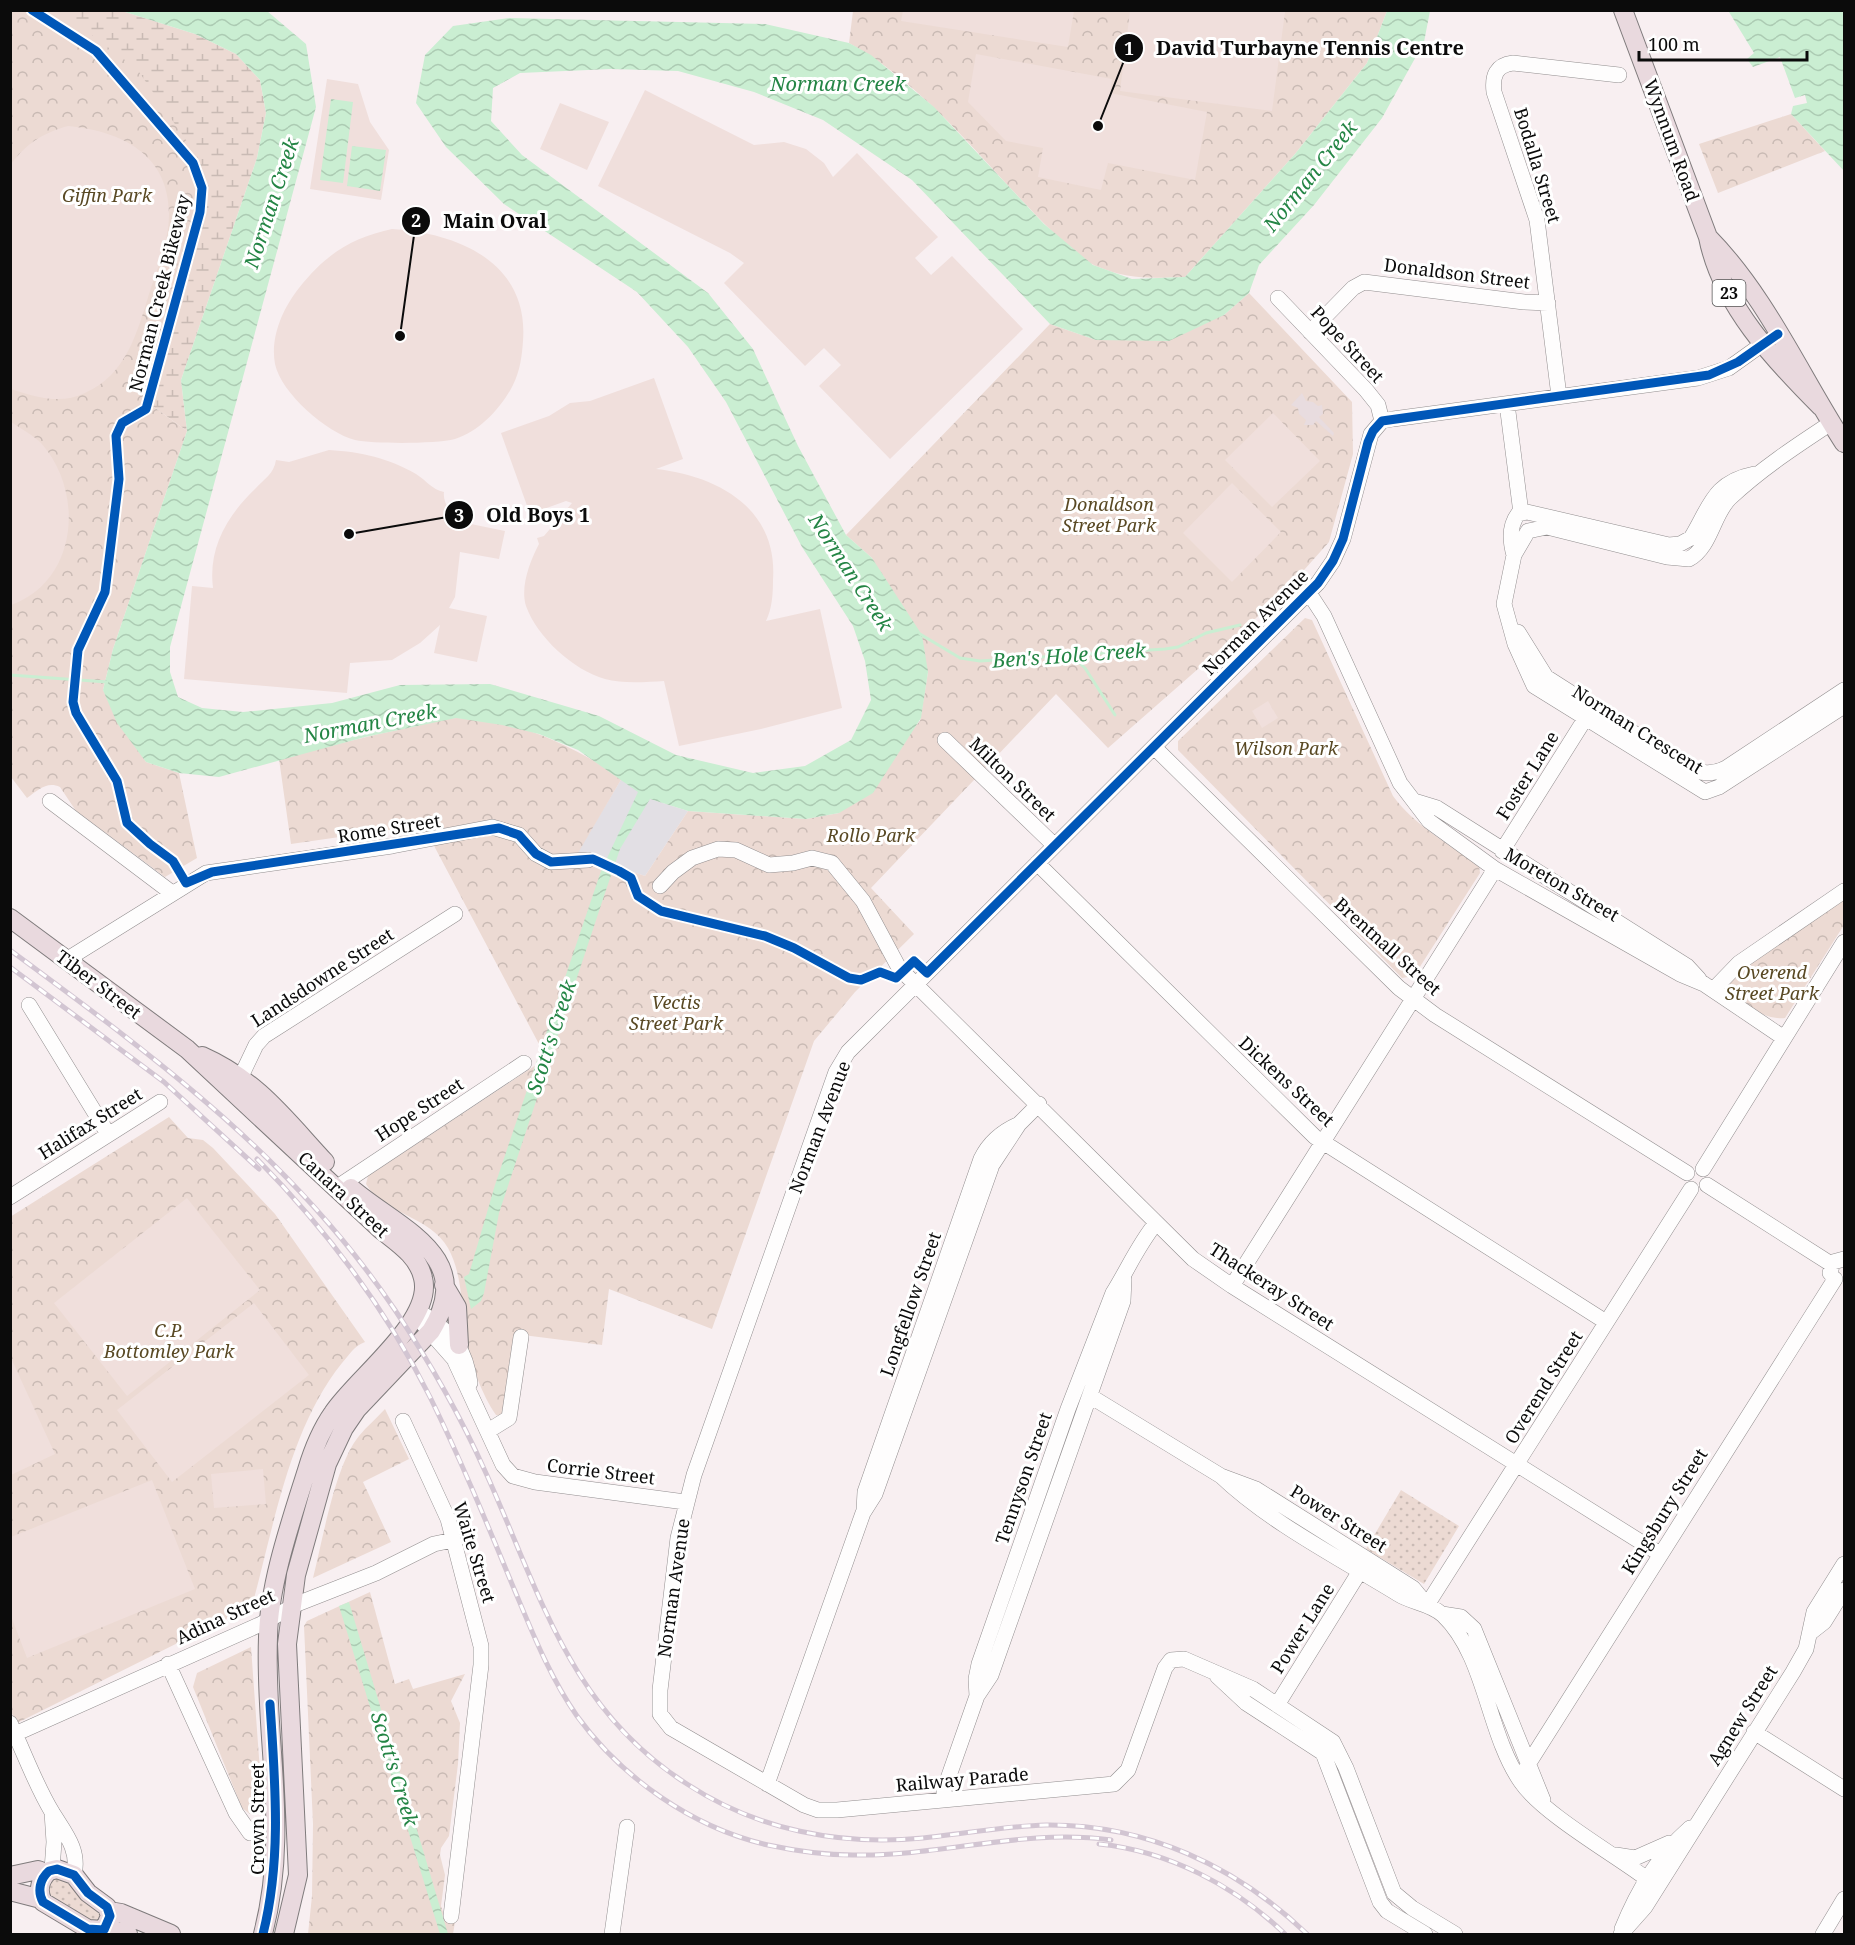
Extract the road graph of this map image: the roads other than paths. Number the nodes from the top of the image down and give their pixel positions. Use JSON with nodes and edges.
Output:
{"nodes":[{"id":1,"x":1623,"y":10,"type":"edge"},
{"id":2,"x":1619,"y":75,"type":"dead end"},
{"id":3,"x":1278,"y":298,"type":"dead end"},
{"id":4,"x":1548,"y":303,"type":"junction"},
{"id":5,"x":1310,"y":332,"type":"junction"},
{"id":6,"x":1771,"y":339,"type":"junction"},
{"id":7,"x":1559,"y":396,"type":"junction"},
{"id":8,"x":1507,"y":404,"type":"junction"},
{"id":9,"x":1382,"y":421,"type":"junction"},
{"id":10,"x":1831,"y":423,"type":"junction"},
{"id":11,"x":1845,"y":443,"type":"edge"},
{"id":12,"x":1754,"y":474,"type":"junction"},
{"id":13,"x":1521,"y":513,"type":"junction"},
{"id":14,"x":1514,"y":555,"type":"junction"},
{"id":15,"x":1309,"y":593,"type":"junction"},
{"id":16,"x":1508,"y":620,"type":"junction"},
{"id":17,"x":1845,"y":690,"type":"edge"},
{"id":18,"x":1845,"y":706,"type":"edge"},
{"id":19,"x":1585,"y":719,"type":"junction"},
{"id":20,"x":945,"y":740,"type":"dead end"},
{"id":21,"x":1154,"y":747,"type":"junction"},
{"id":22,"x":50,"y":801,"type":"dead end"},
{"id":23,"x":1414,"y":801,"type":"junction"},
{"id":24,"x":1054,"y":845,"type":"junction"},
{"id":25,"x":1502,"y":851,"type":"junction"},
{"id":26,"x":588,"y":860,"type":"dead end"},
{"id":27,"x":1037,"y":862,"type":"junction"},
{"id":28,"x":1495,"y":869,"type":"junction"},
{"id":29,"x":660,"y":886,"type":"dead end"},
{"id":30,"x":1845,"y":891,"type":"edge"},
{"id":31,"x":172,"y":893,"type":"junction"},
{"id":32,"x":454,"y":914,"type":"dead end"},
{"id":33,"x":10,"y":918,"type":"edge"},
{"id":34,"x":1845,"y":942,"type":"edge"},
{"id":35,"x":66,"y":960,"type":"junction"},
{"id":36,"x":916,"y":984,"type":"junction"},
{"id":37,"x":1708,"y":987,"type":"junction"},
{"id":38,"x":1413,"y":999,"type":"junction"},
{"id":39,"x":29,"y":1005,"type":"dead end"},
{"id":40,"x":1784,"y":1038,"type":"junction"},
{"id":41,"x":524,"y":1063,"type":"dead end"},
{"id":42,"x":236,"y":1085,"type":"junction"},
{"id":43,"x":160,"y":1102,"type":"dead end"},
{"id":44,"x":1039,"y":1104,"type":"junction"},
{"id":45,"x":108,"y":1134,"type":"junction"},
{"id":46,"x":1322,"y":1142,"type":"junction"},
{"id":47,"x":1703,"y":1169,"type":"junction"},
{"id":48,"x":1687,"y":1173,"type":"junction"},
{"id":49,"x":340,"y":1185,"type":"junction"},
{"id":50,"x":1707,"y":1185,"type":"junction"},
{"id":51,"x":1691,"y":1189,"type":"junction"},
{"id":52,"x":10,"y":1197,"type":"edge"},
{"id":53,"x":1156,"y":1223,"type":"junction"},
{"id":54,"x":1839,"y":1270,"type":"edge"},
{"id":55,"x":1124,"y":1279,"type":"junction"},
{"id":56,"x":444,"y":1285,"type":"junction"},
{"id":57,"x":1232,"y":1286,"type":"junction"},
{"id":58,"x":417,"y":1314,"type":"junction"},
{"id":59,"x":1606,"y":1322,"type":"junction"},
{"id":60,"x":433,"y":1327,"type":"junction"},
{"id":61,"x":521,"y":1337,"type":"dead end"},
{"id":62,"x":459,"y":1345,"type":"junction"},
{"id":63,"x":472,"y":1395,"type":"junction"},
{"id":64,"x":1090,"y":1396,"type":"junction"},
{"id":65,"x":403,"y":1421,"type":"dead end"},
{"id":66,"x":488,"y":1431,"type":"junction"},
{"id":67,"x":1517,"y":1464,"type":"junction"},
{"id":68,"x":1221,"y":1476,"type":"junction"},
{"id":69,"x":685,"y":1502,"type":"junction"},
{"id":70,"x":453,"y":1540,"type":"junction"},
{"id":71,"x":1660,"y":1554,"type":"junction"},
{"id":72,"x":1845,"y":1564,"type":"edge"},
{"id":73,"x":1360,"y":1571,"type":"junction"},
{"id":74,"x":1845,"y":1590,"type":"edge"},
{"id":75,"x":1427,"y":1605,"type":"junction"},
{"id":76,"x":290,"y":1608,"type":"junction"},
{"id":77,"x":1442,"y":1614,"type":"junction"},
{"id":78,"x":269,"y":1620,"type":"junction"},
{"id":79,"x":1810,"y":1634,"type":"junction"},
{"id":80,"x":168,"y":1664,"type":"junction"},
{"id":81,"x":1211,"y":1670,"type":"junction"},
{"id":82,"x":977,"y":1696,"type":"junction"},
{"id":83,"x":1277,"y":1705,"type":"junction"},
{"id":84,"x":660,"y":1714,"type":"joint"},
{"id":85,"x":13,"y":1728,"type":"edge"},
{"id":86,"x":1754,"y":1732,"type":"junction"},
{"id":87,"x":1527,"y":1766,"type":"junction"},
{"id":88,"x":767,"y":1784,"type":"junction"},
{"id":89,"x":1845,"y":1789,"type":"edge"},
{"id":90,"x":944,"y":1800,"type":"junction"},
{"id":91,"x":1545,"y":1805,"type":"junction"},
{"id":92,"x":52,"y":1812,"type":"junction"},
{"id":93,"x":1702,"y":1816,"type":"junction"},
{"id":94,"x":627,"y":1827,"type":"dead end"},
{"id":95,"x":250,"y":1833,"type":"dead end"},
{"id":96,"x":1680,"y":1837,"type":"junction"},
{"id":97,"x":1616,"y":1855,"type":"junction"},
{"id":98,"x":49,"y":1871,"type":"junction"},
{"id":99,"x":74,"y":1875,"type":"junction"},
{"id":100,"x":10,"y":1876,"type":"edge"},
{"id":101,"x":1647,"y":1879,"type":"junction"},
{"id":102,"x":10,"y":1891,"type":"edge"},
{"id":103,"x":41,"y":1899,"type":"junction"},
{"id":104,"x":1845,"y":1899,"type":"edge"},
{"id":105,"x":290,"y":1916,"type":"junction"},
{"id":106,"x":451,"y":1916,"type":"dead end"},
{"id":107,"x":96,"y":1928,"type":"edge"},
{"id":108,"x":128,"y":1935,"type":"edge"},
{"id":109,"x":171,"y":1935,"type":"edge"},
{"id":110,"x":263,"y":1935,"type":"edge"},
{"id":111,"x":284,"y":1935,"type":"edge"},
{"id":112,"x":298,"y":1935,"type":"edge"},
{"id":113,"x":612,"y":1935,"type":"edge"},
{"id":114,"x":1425,"y":1935,"type":"edge"},
{"id":115,"x":1455,"y":1935,"type":"edge"},
{"id":116,"x":1620,"y":1935,"type":"edge"},
{"id":117,"x":1823,"y":1935,"type":"edge"}],
"edges":[{"from":1,"to":6,"type":"main road","name":"Wynnum Road","number":"23"},
{"from":2,"to":4,"type":"street","name":"Bodalla Street"},
{"from":3,"to":5,"type":"street","name":"Pope Street"},
{"from":4,"to":5,"type":"street","name":"Donaldson Street"},
{"from":4,"to":7,"type":"street","name":"Bodalla Street"},
{"from":5,"to":9,"type":"street","name":"Pope Street"},
{"from":6,"to":7,"type":"street"},
{"from":6,"to":10,"type":"main road","name":"Wynnum Road","number":"23"},
{"from":7,"to":8,"type":"street"},
{"from":8,"to":9,"type":"street"},
{"from":8,"to":13,"type":"street"},
{"from":9,"to":15,"type":"street","name":"Norman Avenue"},
{"from":10,"to":11,"type":"main road","name":"Wynnum Road","number":"23"},
{"from":10,"to":12,"type":"street","name":"Norman Crescent"},
{"from":12,"to":13,"type":"street","name":"Norman Crescent"},
{"from":12,"to":14,"type":"street","name":"Norman Crescent"},
{"from":13,"to":14,"type":"street","name":"Norman Crescent"},
{"from":14,"to":16,"type":"street","name":"Norman Crescent"},
{"from":15,"to":21,"type":"street","name":"Norman Avenue"},
{"from":15,"to":23,"type":"street","name":"Moreton Street"},
{"from":16,"to":17,"type":"street","name":"Norman Crescent"},
{"from":16,"to":19,"type":"street","name":"Norman Crescent"},
{"from":18,"to":19,"type":"street","name":"Norman Crescent"},
{"from":19,"to":25,"type":"street","name":"Foster Lane"},
{"from":20,"to":24,"type":"street","name":"Milton Street"},
{"from":21,"to":24,"type":"street","name":"Norman Avenue"},
{"from":21,"to":38,"type":"street","name":"Brentnall Street"},
{"from":22,"to":31,"type":"street"},
{"from":23,"to":25,"type":"street","name":"Moreton Street"},
{"from":23,"to":28,"type":"street","name":"Moreton Street"},
{"from":24,"to":27,"type":"street","name":"Norman Avenue"},
{"from":25,"to":37,"type":"street","name":"Moreton Street"},
{"from":26,"to":31,"type":"street","name":"Rome Street"},
{"from":27,"to":36,"type":"street","name":"Norman Avenue"},
{"from":27,"to":46,"type":"street","name":"Dickens Street"},
{"from":28,"to":37,"type":"street","name":"Moreton Street"},
{"from":28,"to":38,"type":"street"},
{"from":29,"to":36,"type":"street","name":"Thackeray Street"},
{"from":30,"to":37,"type":"street"},
{"from":31,"to":35,"type":"street","name":"Rome Street"},
{"from":32,"to":42,"type":"street","name":"Landsdowne Street"},
{"from":33,"to":35,"type":"main road","name":"Tiber Street"},
{"from":34,"to":40,"type":"street"},
{"from":35,"to":42,"type":"main road","name":"Tiber Street"},
{"from":36,"to":44,"type":"street","name":"Thackeray Street"},
{"from":36,"to":69,"type":"street","name":"Norman Avenue"},
{"from":37,"to":40,"type":"street","name":"Moreton Street"},
{"from":38,"to":46,"type":"street"},
{"from":38,"to":48,"type":"street","name":"Brentnall Street"},
{"from":39,"to":45,"type":"street"},
{"from":40,"to":47,"type":"street"},
{"from":41,"to":49,"type":"street","name":"Hope Street"},
{"from":42,"to":49,"type":"main road","name":"Canara Street"},
{"from":43,"to":45,"type":"street","name":"Halifax Street"},
{"from":44,"to":53,"type":"street","name":"Thackeray Street"},
{"from":44,"to":88,"type":"street","name":"Longfellow Street"},
{"from":45,"to":52,"type":"street","name":"Halifax Street"},
{"from":46,"to":57,"type":"street"},
{"from":46,"to":59,"type":"street","name":"Dickens Street"},
{"from":47,"to":48,"type":"street"},
{"from":47,"to":50,"type":"street"},
{"from":48,"to":51,"type":"street"},
{"from":49,"to":56,"type":"main road","name":"Canara Street"},
{"from":49,"to":58,"type":"main road","name":"Canara Street"},
{"from":50,"to":51,"type":"street"},
{"from":50,"to":54,"type":"street"},
{"from":51,"to":59,"type":"street","name":"Overend Street"},
{"from":53,"to":55,"type":"street","name":"Tennyson Street"},
{"from":53,"to":57,"type":"street","name":"Thackeray Street"},
{"from":54,"to":71,"type":"street","name":"Kingsbury Street"},
{"from":55,"to":64,"type":"street","name":"Tennyson Street"},
{"from":55,"to":82,"type":"street","name":"Tennyson Street"},
{"from":56,"to":60,"type":"main road","name":"Crown Street"},
{"from":56,"to":62,"type":"main road","name":"Canara Street"},
{"from":57,"to":67,"type":"street","name":"Thackeray Street"},
{"from":58,"to":60,"type":"street"},
{"from":58,"to":78,"type":"main road","name":"Crown Street"},
{"from":59,"to":67,"type":"street","name":"Overend Street"},
{"from":60,"to":62,"type":"street"},
{"from":60,"to":63,"type":"street"},
{"from":60,"to":76,"type":"main road","name":"Crown Street"},
{"from":61,"to":66,"type":"street"},
{"from":62,"to":63,"type":"street"},
{"from":63,"to":66,"type":"street"},
{"from":64,"to":68,"type":"street","name":"Power Street"},
{"from":64,"to":82,"type":"street","name":"Tennyson Street"},
{"from":65,"to":70,"type":"street","name":"Waite Street"},
{"from":66,"to":69,"type":"street","name":"Corrie Street"},
{"from":67,"to":71,"type":"street","name":"Thackeray Street"},
{"from":67,"to":75,"type":"street","name":"Overend Street"},
{"from":68,"to":73,"type":"street","name":"Power Street"},
{"from":68,"to":75,"type":"street","name":"Power Street"},
{"from":69,"to":84,"type":"street","name":"Norman Avenue"},
{"from":70,"to":76,"type":"street","name":"Adina Street"},
{"from":70,"to":106,"type":"street","name":"Waite Street"},
{"from":71,"to":87,"type":"street","name":"Kingsbury Street"},
{"from":72,"to":79,"type":"street","name":"Agnew Street"},
{"from":73,"to":75,"type":"street","name":"Power Street"},
{"from":73,"to":83,"type":"street","name":"Power Lane"},
{"from":74,"to":79,"type":"street","name":"Agnew Street"},
{"from":75,"to":77,"type":"street","name":"Power Street"},
{"from":76,"to":78,"type":"street","name":"Adina Street"},
{"from":76,"to":105,"type":"main road","name":"Crown Street"},
{"from":77,"to":87,"type":"street","name":"Power Street"},
{"from":77,"to":91,"type":"street","name":"Power Street"},
{"from":78,"to":80,"type":"street","name":"Adina Street"},
{"from":78,"to":110,"type":"main road","name":"Crown Street"},
{"from":79,"to":86,"type":"street","name":"Agnew Street"},
{"from":80,"to":85,"type":"street","name":"Adina Street"},
{"from":80,"to":95,"type":"street"},
{"from":81,"to":83,"type":"street","name":"Railway Parade"},
{"from":81,"to":90,"type":"street","name":"Railway Parade"},
{"from":81,"to":114,"type":"street","name":"Railway Parade"},
{"from":82,"to":90,"type":"street","name":"Tennyson Street"},
{"from":83,"to":115,"type":"street","name":"Railway Parade"},
{"from":84,"to":88,"type":"street","name":"Railway Parade"},
{"from":85,"to":92,"type":"street"},
{"from":86,"to":89,"type":"street"},
{"from":86,"to":93,"type":"street","name":"Agnew Street"},
{"from":87,"to":91,"type":"street","name":"Power Street"},
{"from":88,"to":90,"type":"street","name":"Railway Parade"},
{"from":91,"to":97,"type":"street","name":"Power Street"},
{"from":92,"to":98,"type":"street"},
{"from":92,"to":99,"type":"street"},
{"from":93,"to":96,"type":"street","name":"Agnew Street"},
{"from":93,"to":116,"type":"street","name":"Agnew Street"},
{"from":94,"to":113,"type":"street"},
{"from":96,"to":97,"type":"street"},
{"from":96,"to":101,"type":"street","name":"Agnew Street"},
{"from":97,"to":101,"type":"street","name":"Power Street"},
{"from":98,"to":99,"type":"main road"},
{"from":98,"to":100,"type":"main road"},
{"from":98,"to":103,"type":"main road"},
{"from":99,"to":107,"type":"main road"},
{"from":101,"to":116,"type":"street","name":"Agnew Street"},
{"from":102,"to":103,"type":"main road"},
{"from":103,"to":107,"type":"main road"},
{"from":104,"to":117,"type":"street"},
{"from":105,"to":111,"type":"main road","name":"Crown Street"},
{"from":105,"to":112,"type":"main road"},
{"from":107,"to":108,"type":"main road"},
{"from":107,"to":109,"type":"main road"}]}
